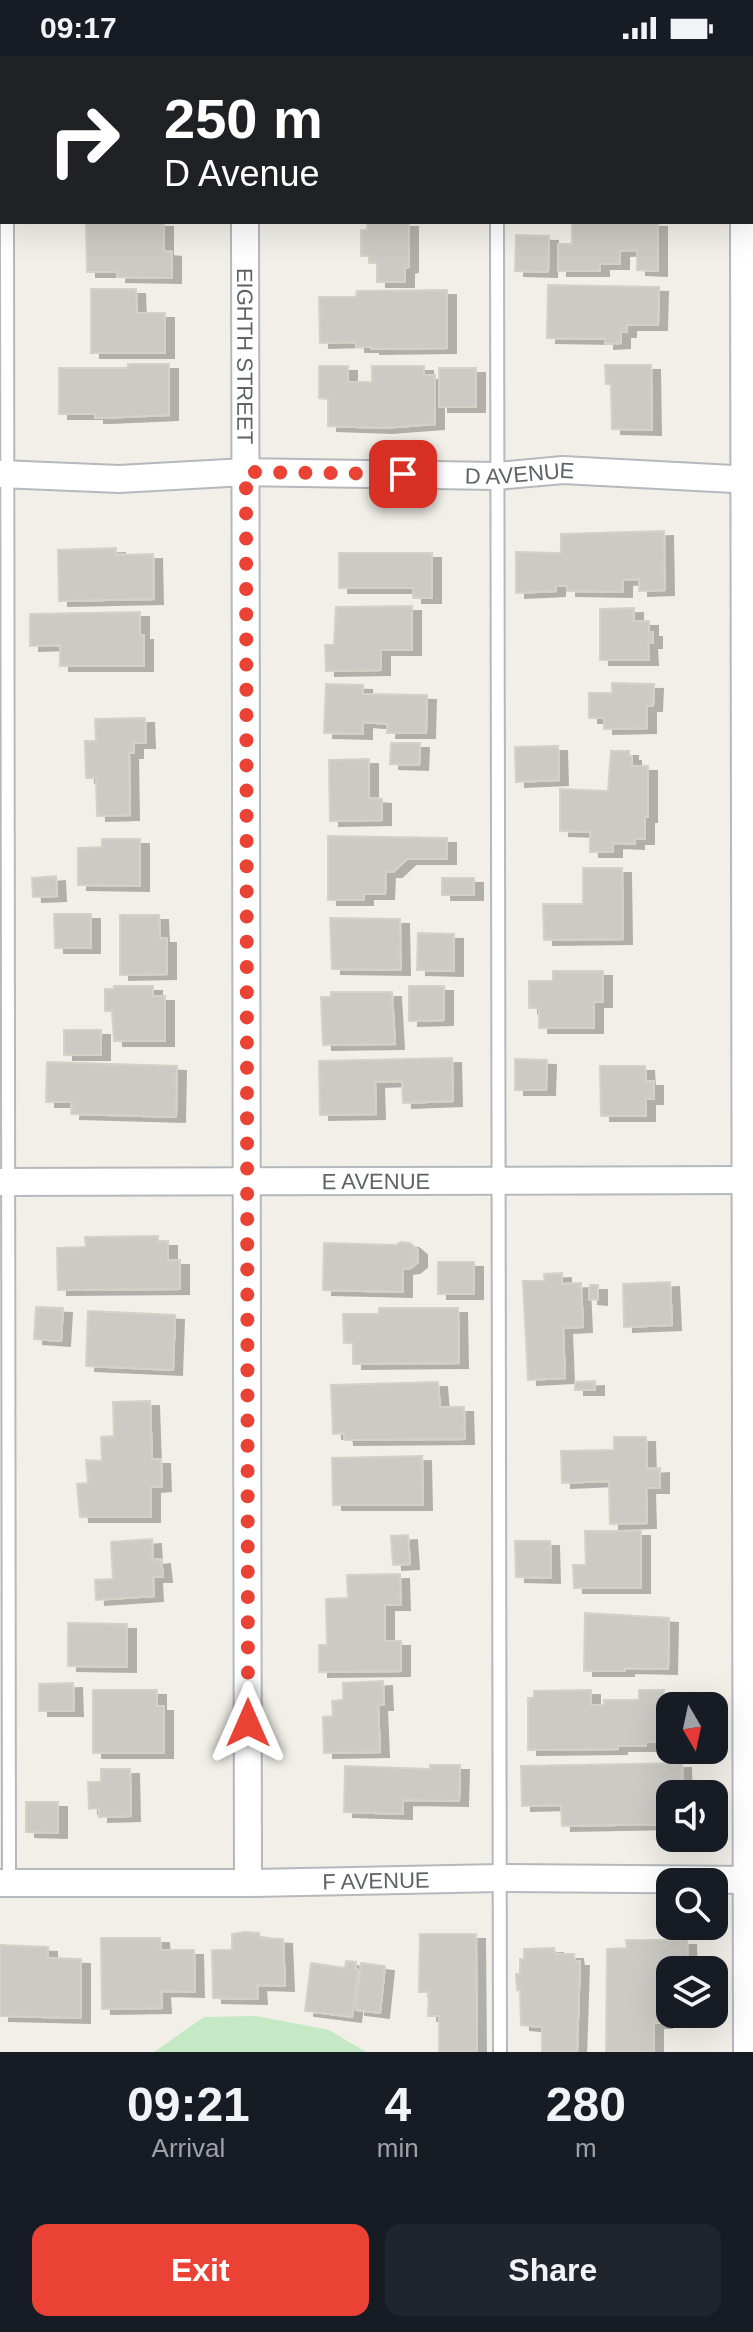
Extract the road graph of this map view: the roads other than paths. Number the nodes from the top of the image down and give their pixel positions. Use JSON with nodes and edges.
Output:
{"nodes":[{"id":1,"x":7,"y":224,"type":"edge"},
{"id":2,"x":245,"y":224,"type":"edge"},
{"id":3,"x":497,"y":224,"type":"edge"},
{"id":4,"x":744,"y":224,"type":"edge"},
{"id":5,"x":246,"y":472,"type":"junction"},
{"id":6,"x":4,"y":474,"type":"edge"},
{"id":7,"x":497,"y":476,"type":"junction"},
{"id":8,"x":748,"y":480,"type":"edge"},
{"id":9,"x":749,"y":1180,"type":"edge"},
{"id":10,"x":247,"y":1181,"type":"junction"},
{"id":11,"x":499,"y":1181,"type":"junction"},
{"id":12,"x":4,"y":1182,"type":"edge"},
{"id":13,"x":500,"y":1878,"type":"junction"},
{"id":14,"x":750,"y":1880,"type":"edge"},
{"id":15,"x":4,"y":1883,"type":"edge"},
{"id":16,"x":248,"y":1883,"type":"junction"},
{"id":17,"x":500,"y":2052,"type":"edge"},
{"id":18,"x":747,"y":2052,"type":"edge"}],
"edges":[{"from":1,"to":6,"type":"lane"},
{"from":2,"to":5,"type":"street","name":"EIGHTH STREET"},
{"from":3,"to":7,"type":"lane"},
{"from":4,"to":8,"type":"street"},
{"from":5,"to":6,"type":"street","name":"D AVENUE"},
{"from":5,"to":7,"type":"street","name":"D AVENUE"},
{"from":5,"to":10,"type":"street","name":"EIGHTH STREET"},
{"from":6,"to":12,"type":"lane"},
{"from":7,"to":8,"type":"street","name":"D AVENUE"},
{"from":7,"to":11,"type":"lane"},
{"from":8,"to":9,"type":"street"},
{"from":9,"to":11,"type":"street","name":"E AVENUE"},
{"from":9,"to":14,"type":"street"},
{"from":10,"to":11,"type":"street","name":"E AVENUE"},
{"from":10,"to":12,"type":"street","name":"E AVENUE"},
{"from":10,"to":16,"type":"street","name":"EIGHTH STREET"},
{"from":11,"to":13,"type":"lane"},
{"from":12,"to":15,"type":"lane"},
{"from":13,"to":14,"type":"street","name":"F AVENUE"},
{"from":13,"to":16,"type":"street","name":"F AVENUE"},
{"from":13,"to":17,"type":"lane"},
{"from":14,"to":18,"type":"street"},
{"from":15,"to":16,"type":"street","name":"F AVENUE"}]}
